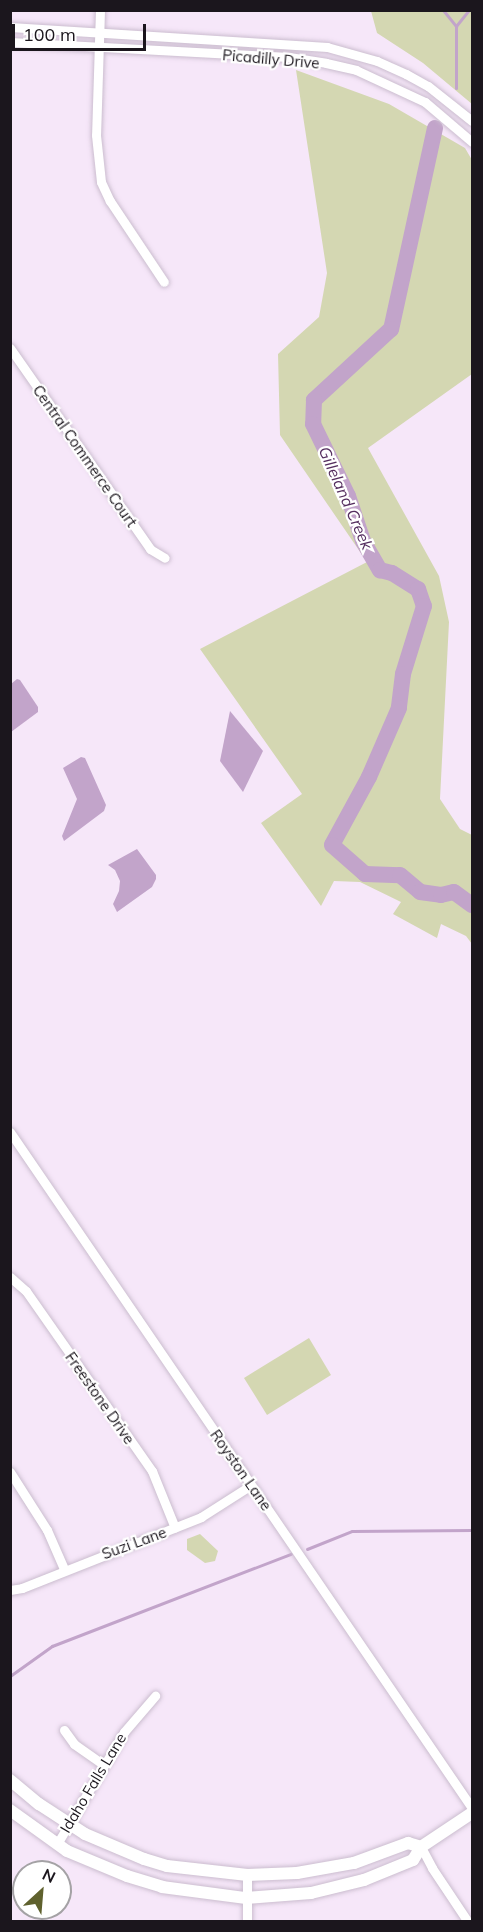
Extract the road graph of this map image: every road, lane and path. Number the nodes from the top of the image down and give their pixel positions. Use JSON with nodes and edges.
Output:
{"nodes":[{"id":1,"x":100,"y":10,"type":"edge"},
{"id":2,"x":10,"y":27,"type":"edge"},
{"id":3,"x":99,"y":32,"type":"junction"},
{"id":4,"x":10,"y":42,"type":"edge"},
{"id":5,"x":98,"y":47,"type":"junction"},
{"id":6,"x":472,"y":121,"type":"edge"},
{"id":7,"x":472,"y":142,"type":"edge"},
{"id":8,"x":164,"y":282,"type":"dead end"},
{"id":9,"x":10,"y":348,"type":"edge"},
{"id":10,"x":165,"y":558,"type":"dead end"},
{"id":11,"x":10,"y":1132,"type":"edge"},
{"id":12,"x":10,"y":1277,"type":"edge"},
{"id":13,"x":10,"y":1472,"type":"edge"},
{"id":14,"x":251,"y":1485,"type":"junction"},
{"id":15,"x":175,"y":1528,"type":"junction"},
{"id":16,"x":64,"y":1569,"type":"junction"},
{"id":17,"x":10,"y":1590,"type":"edge"},
{"id":18,"x":155,"y":1696,"type":"dead end"},
{"id":19,"x":64,"y":1730,"type":"dead end"},
{"id":20,"x":103,"y":1764,"type":"junction"},
{"id":21,"x":10,"y":1780,"type":"edge"},
{"id":22,"x":472,"y":1808,"type":"edge"},
{"id":23,"x":10,"y":1810,"type":"edge"},
{"id":24,"x":472,"y":1813,"type":"edge"},
{"id":25,"x":69,"y":1824,"type":"junction"},
{"id":26,"x":57,"y":1844,"type":"junction"},
{"id":27,"x":421,"y":1847,"type":"junction"},
{"id":28,"x":247,"y":1875,"type":"junction"},
{"id":29,"x":246,"y":1898,"type":"junction"},
{"id":30,"x":247,"y":1922,"type":"edge"},
{"id":31,"x":468,"y":1922,"type":"edge"}],
"edges":[{"from":1,"to":3,"type":"street"},
{"from":2,"to":3,"type":"street","name":"Picadilly Drive"},
{"from":3,"to":5,"type":"street"},
{"from":3,"to":6,"type":"street","name":"Picadilly Drive"},
{"from":4,"to":5,"type":"street","name":"Picadilly Drive"},
{"from":5,"to":7,"type":"street","name":"Picadilly Drive"},
{"from":5,"to":8,"type":"street"},
{"from":9,"to":10,"type":"street","name":"Central Commerce Court"},
{"from":11,"to":14,"type":"street","name":"Royston Lane"},
{"from":12,"to":15,"type":"street","name":"Freestone Drive"},
{"from":13,"to":16,"type":"street"},
{"from":14,"to":15,"type":"street","name":"Suzi Lane"},
{"from":14,"to":22,"type":"street","name":"Royston Lane"},
{"from":15,"to":16,"type":"street","name":"Suzi Lane"},
{"from":16,"to":17,"type":"street","name":"Suzi Lane"},
{"from":18,"to":20,"type":"street","name":"Idaho Falls Lane"},
{"from":19,"to":20,"type":"street"},
{"from":20,"to":25,"type":"street","name":"Idaho Falls Lane"},
{"from":21,"to":25,"type":"main road"},
{"from":23,"to":26,"type":"main road"},
{"from":24,"to":27,"type":"main road"},
{"from":25,"to":26,"type":"street","name":"Idaho Falls Lane"},
{"from":25,"to":28,"type":"main road"},
{"from":26,"to":29,"type":"main road"},
{"from":27,"to":28,"type":"main road"},
{"from":27,"to":29,"type":"main road"},
{"from":27,"to":31,"type":"street"},
{"from":28,"to":29,"type":"street"},
{"from":29,"to":30,"type":"street"}]}
